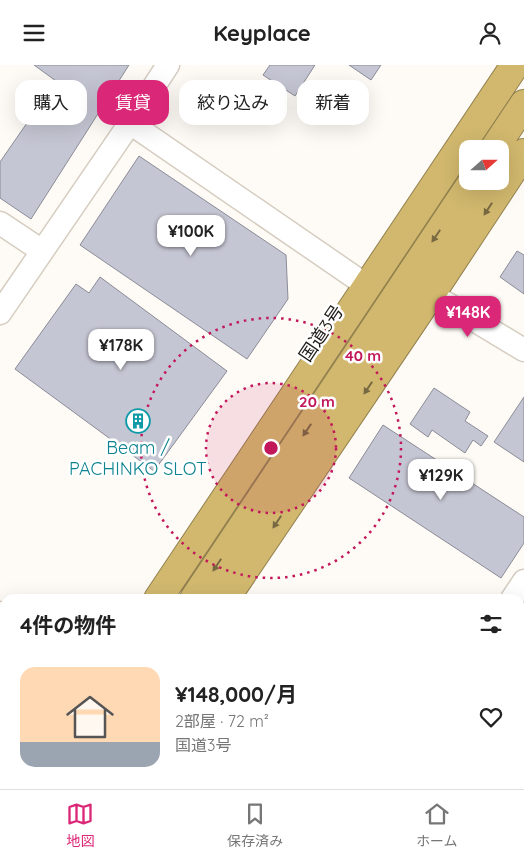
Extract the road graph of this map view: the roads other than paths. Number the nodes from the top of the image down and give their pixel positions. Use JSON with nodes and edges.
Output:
{"nodes":[{"id":1,"x":168,"y":65,"type":"edge"},
{"id":2,"x":497,"y":65,"type":"edge"},
{"id":3,"x":515,"y":65,"type":"edge"},
{"id":4,"x":158,"y":80,"type":"edge"},
{"id":5,"x":524,"y":104,"type":"edge"},
{"id":6,"x":129,"y":125,"type":"edge"},
{"id":7,"x":133,"y":125,"type":"edge"},
{"id":8,"x":500,"y":140,"type":"edge"},
{"id":9,"x":524,"y":153,"type":"edge"},
{"id":10,"x":467,"y":190,"type":"edge"},
{"id":11,"x":0,"y":223,"type":"edge"},
{"id":12,"x":42,"y":251,"type":"junction"},
{"id":13,"x":357,"y":279,"type":"junction"},
{"id":14,"x":431,"y":294,"type":"junction"},
{"id":15,"x":0,"y":313,"type":"edge"},
{"id":16,"x":524,"y":350,"type":"edge"},
{"id":17,"x":524,"y":581,"type":"edge"},
{"id":18,"x":145,"y":594,"type":"edge"},
{"id":19,"x":161,"y":594,"type":"edge"},
{"id":20,"x":197,"y":594,"type":"edge"},
{"id":21,"x":228,"y":594,"type":"edge"},
{"id":22,"x":515,"y":594,"type":"edge"}],
"edges":[{"from":1,"to":4,"type":"street"},
{"from":2,"to":13,"type":"highway","name":"国道3号"},
{"from":3,"to":19,"type":"highway"},
{"from":5,"to":8,"type":"highway"},
{"from":6,"to":12,"type":"street"},
{"from":7,"to":13,"type":"street"},
{"from":9,"to":14,"type":"highway","one_way":true},
{"from":10,"to":20,"type":"highway","one_way":true},
{"from":11,"to":12,"type":"street"},
{"from":12,"to":15,"type":"street"},
{"from":13,"to":18,"type":"highway","name":"国道3号"},
{"from":14,"to":16,"type":"street"},
{"from":14,"to":21,"type":"highway","one_way":true},
{"from":17,"to":22,"type":"street"}]}
